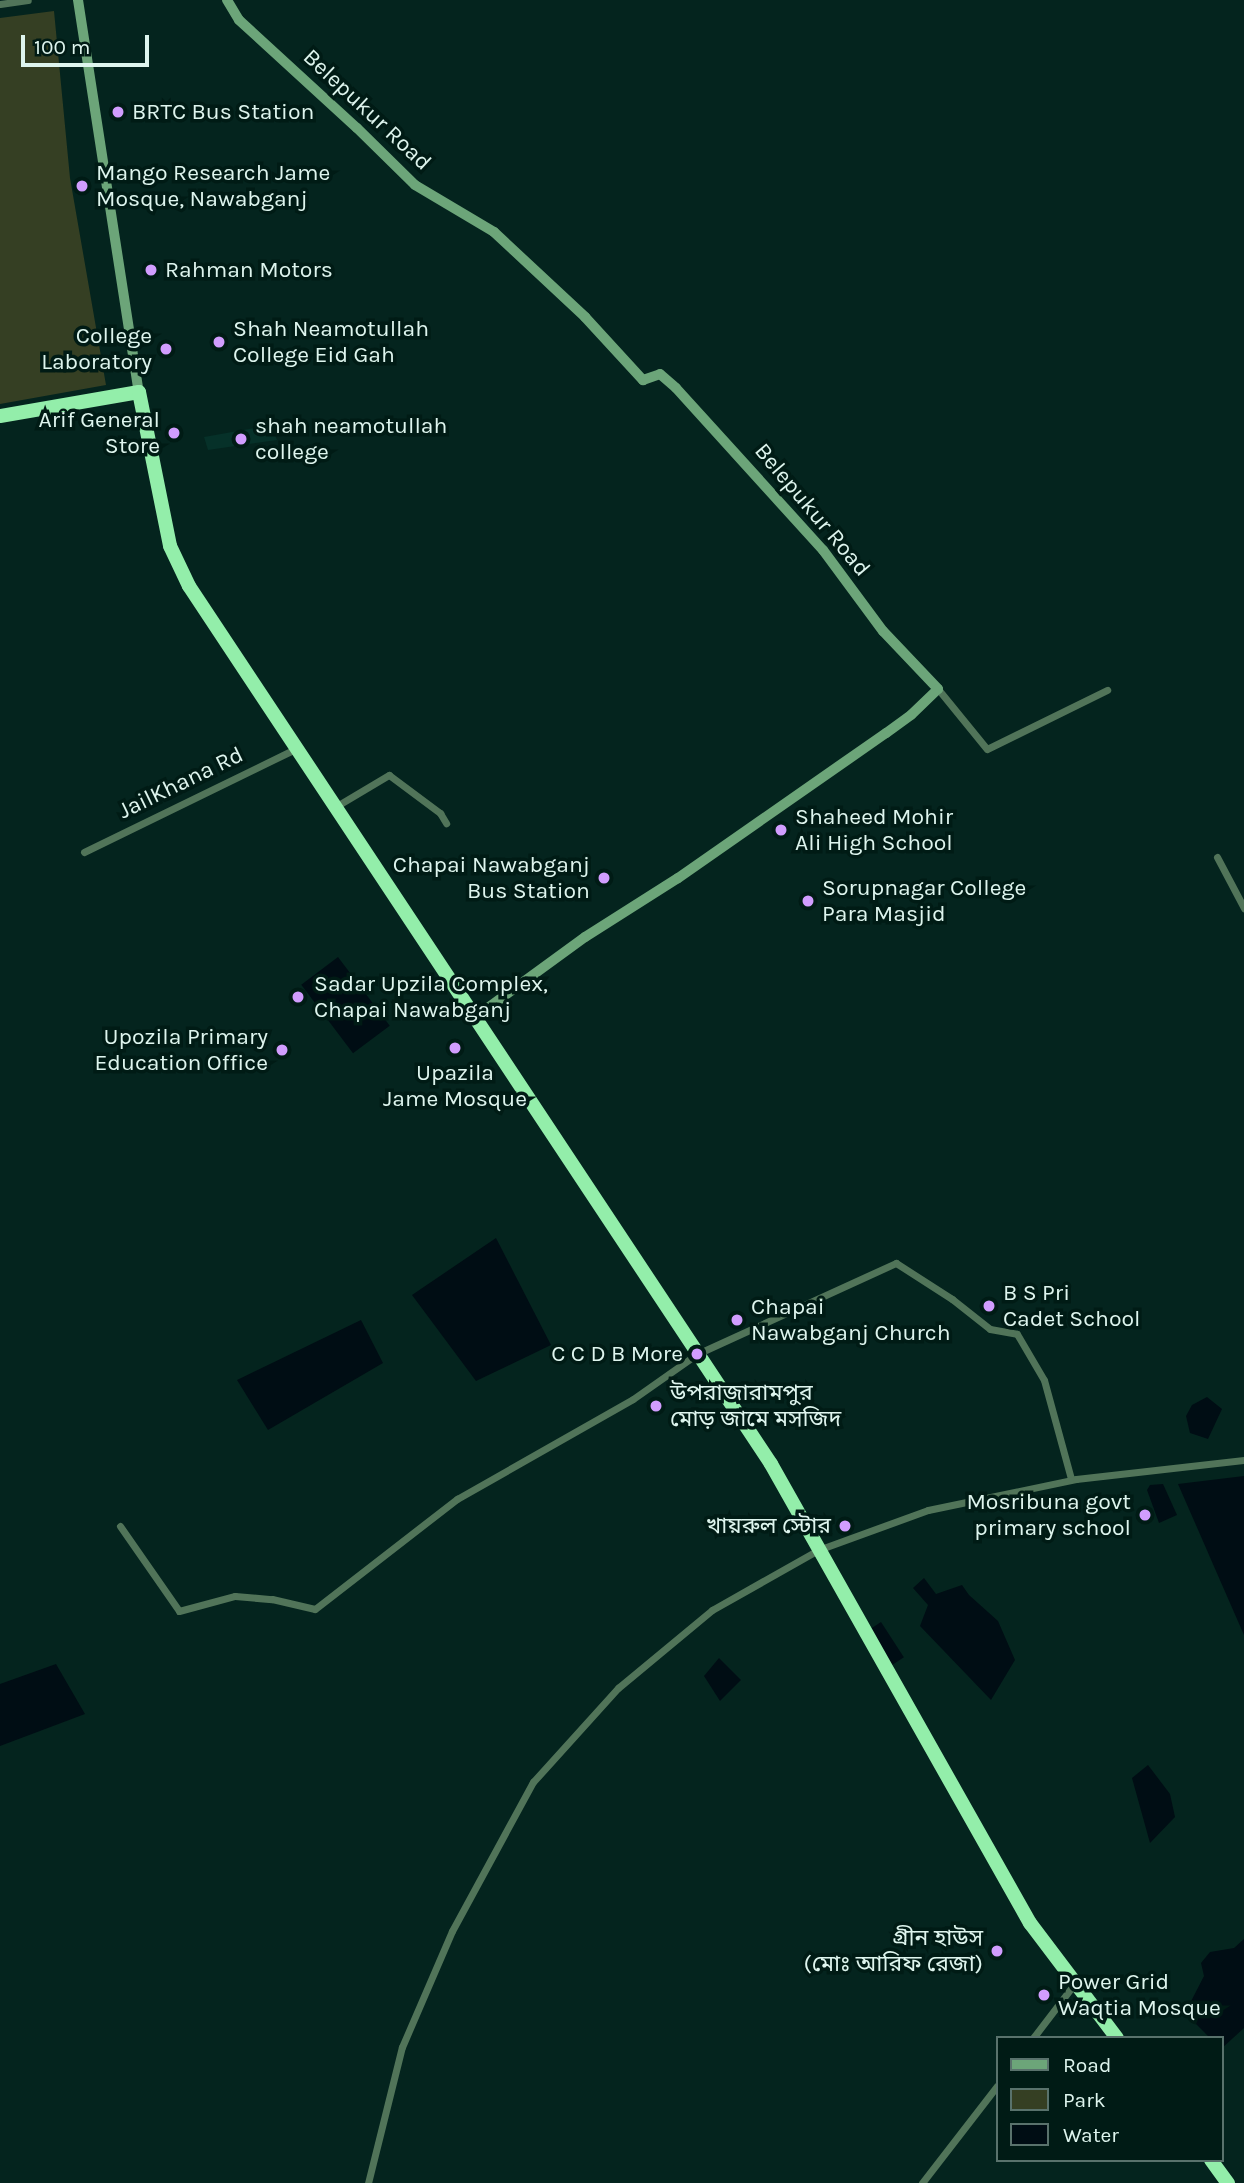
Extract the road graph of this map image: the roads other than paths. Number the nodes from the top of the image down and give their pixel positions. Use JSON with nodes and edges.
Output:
{"nodes":[{"id":1,"x":28,"y":0,"type":"edge"},
{"id":2,"x":78,"y":0,"type":"edge"},
{"id":3,"x":227,"y":0,"type":"edge"},
{"id":4,"x":0,"y":4,"type":"edge"},
{"id":5,"x":139,"y":392,"type":"junction"},
{"id":6,"x":0,"y":416,"type":"edge"},
{"id":7,"x":938,"y":689,"type":"junction"},
{"id":8,"x":1107,"y":690,"type":"dead end"},
{"id":9,"x":295,"y":749,"type":"junction"},
{"id":10,"x":335,"y":807,"type":"junction"},
{"id":11,"x":446,"y":823,"type":"dead end"},
{"id":12,"x":84,"y":852,"type":"dead end"},
{"id":13,"x":1217,"y":857,"type":"dead end"},
{"id":14,"x":1244,"y":908,"type":"edge"},
{"id":15,"x":474,"y":1018,"type":"junction"},
{"id":16,"x":697,"y":1353,"type":"junction"},
{"id":17,"x":1244,"y":1460,"type":"edge"},
{"id":18,"x":1071,"y":1479,"type":"junction"},
{"id":19,"x":120,"y":1526,"type":"dead end"},
{"id":20,"x":818,"y":1550,"type":"junction"},
{"id":21,"x":1075,"y":1983,"type":"junction"},
{"id":22,"x":1035,"y":2036,"type":"edge"},
{"id":23,"x":1115,"y":2036,"type":"edge"},
{"id":24,"x":996,"y":2087,"type":"edge"},
{"id":25,"x":1212,"y":2162,"type":"edge"},
{"id":26,"x":368,"y":2183,"type":"edge"},
{"id":27,"x":922,"y":2183,"type":"edge"},
{"id":28,"x":1228,"y":2183,"type":"edge"}],
"edges":[{"from":1,"to":4,"type":"street"},
{"from":2,"to":5,"type":"street"},
{"from":3,"to":7,"type":"street","name":"Belepukur Road"},
{"from":5,"to":6,"type":"highway"},
{"from":5,"to":9,"type":"highway"},
{"from":7,"to":8,"type":"street"},
{"from":7,"to":15,"type":"street"},
{"from":9,"to":10,"type":"highway"},
{"from":9,"to":12,"type":"street","name":"JailKhana Rd"},
{"from":10,"to":11,"type":"street"},
{"from":10,"to":15,"type":"highway"},
{"from":13,"to":14,"type":"street"},
{"from":15,"to":16,"type":"highway"},
{"from":16,"to":18,"type":"street"},
{"from":16,"to":19,"type":"street"},
{"from":16,"to":20,"type":"highway"},
{"from":17,"to":18,"type":"street"},
{"from":18,"to":20,"type":"street"},
{"from":20,"to":21,"type":"highway"},
{"from":20,"to":26,"type":"street"},
{"from":21,"to":22,"type":"street"},
{"from":21,"to":23,"type":"highway"},
{"from":24,"to":27,"type":"street"},
{"from":25,"to":28,"type":"highway"}]}
